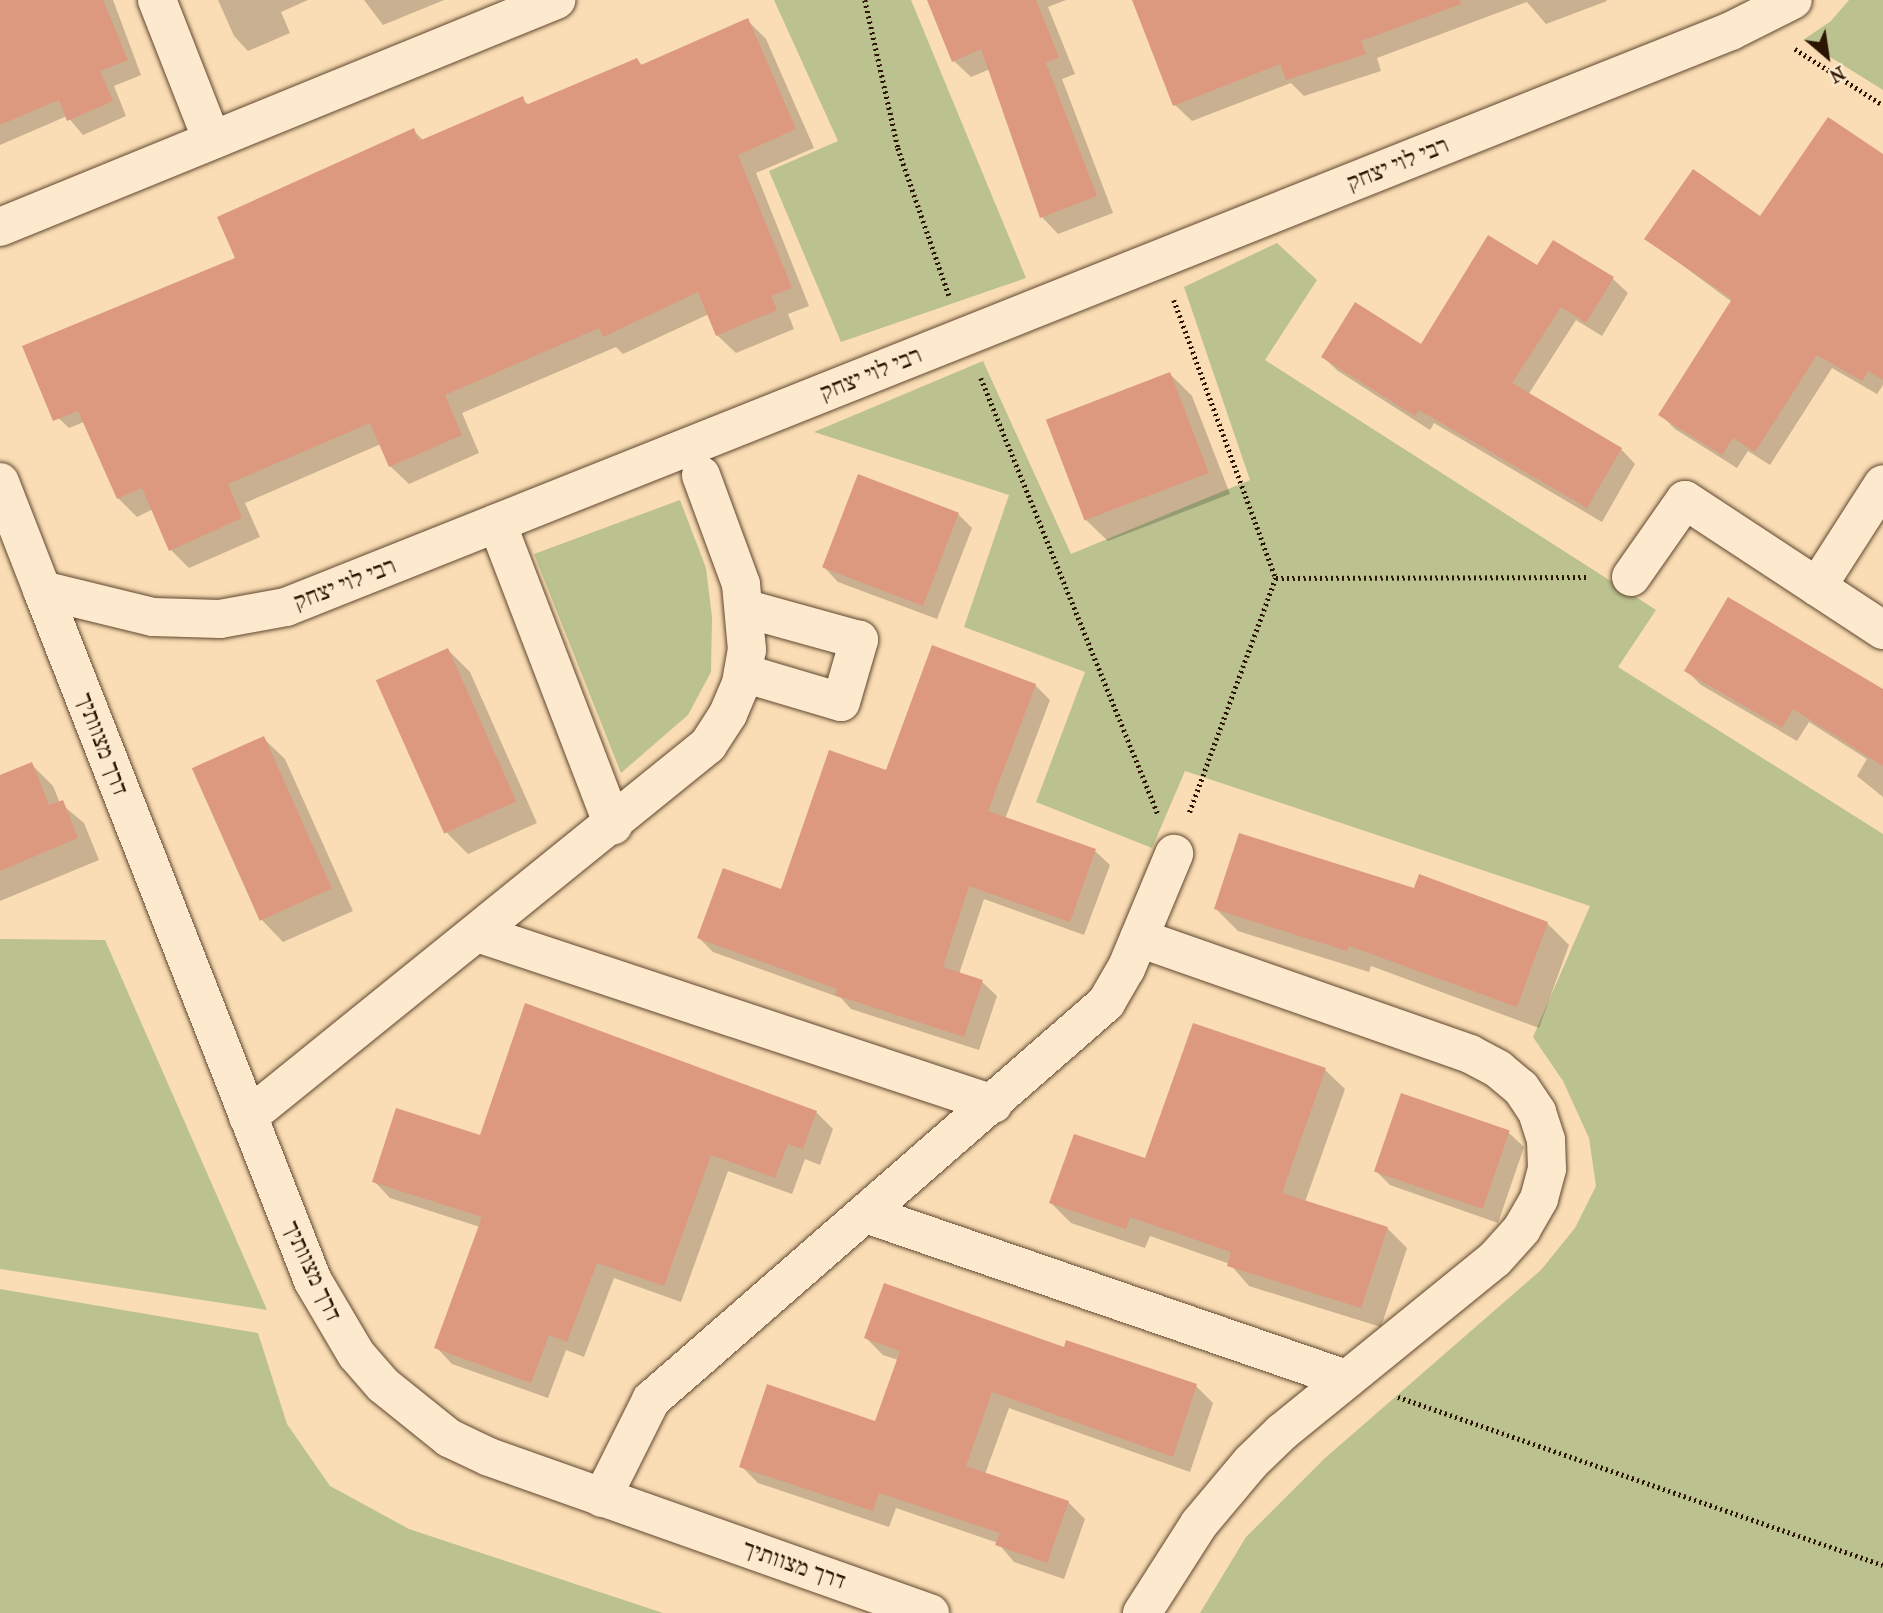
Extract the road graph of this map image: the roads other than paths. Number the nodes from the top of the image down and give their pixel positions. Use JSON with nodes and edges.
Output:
{"nodes":[{"id":1,"x":157,"y":0,"type":"edge"},
{"id":2,"x":556,"y":0,"type":"edge"},
{"id":3,"x":1793,"y":0,"type":"edge"},
{"id":4,"x":212,"y":140,"type":"junction"},
{"id":5,"x":0,"y":227,"type":"edge"},
{"id":6,"x":701,"y":475,"type":"dead end"},
{"id":7,"x":0,"y":482,"type":"edge"},
{"id":8,"x":1883,"y":484,"type":"edge"},
{"id":9,"x":497,"y":523,"type":"junction"},
{"id":10,"x":1631,"y":577,"type":"road end"},
{"id":11,"x":1816,"y":587,"type":"junction"},
{"id":12,"x":42,"y":590,"type":"junction"},
{"id":13,"x":744,"y":608,"type":"junction"},
{"id":14,"x":1883,"y":630,"type":"edge"},
{"id":15,"x":743,"y":673,"type":"junction"},
{"id":16,"x":613,"y":825,"type":"junction"},
{"id":17,"x":1174,"y":854,"type":"road end"},
{"id":18,"x":477,"y":933,"type":"junction"},
{"id":19,"x":1139,"y":938,"type":"junction"},
{"id":20,"x":993,"y":1104,"type":"junction"},
{"id":21,"x":248,"y":1117,"type":"junction"},
{"id":22,"x":866,"y":1214,"type":"junction"},
{"id":23,"x":1346,"y":1379,"type":"junction"},
{"id":24,"x":602,"y":1499,"type":"junction"},
{"id":25,"x":930,"y":1613,"type":"edge"},
{"id":26,"x":1142,"y":1613,"type":"edge"}],
"edges":[{"from":1,"to":4,"type":"street"},
{"from":2,"to":4,"type":"street"},
{"from":3,"to":9,"type":"street","name":"רבי לוי יצחק"},
{"from":4,"to":5,"type":"street"},
{"from":6,"to":13,"type":"street"},
{"from":7,"to":12,"type":"street"},
{"from":8,"to":11,"type":"street"},
{"from":9,"to":12,"type":"street","name":"רבי לוי יצחק"},
{"from":9,"to":16,"type":"street"},
{"from":10,"to":11,"type":"street"},
{"from":11,"to":14,"type":"street"},
{"from":12,"to":21,"type":"street","name":"דרך מצוותיך"},
{"from":13,"to":15,"type":"street"},
{"from":13,"to":15,"type":"street"},
{"from":15,"to":16,"type":"street"},
{"from":16,"to":18,"type":"street"},
{"from":17,"to":19,"type":"street"},
{"from":18,"to":20,"type":"street"},
{"from":18,"to":21,"type":"street"},
{"from":19,"to":20,"type":"street"},
{"from":19,"to":23,"type":"street"},
{"from":20,"to":22,"type":"street"},
{"from":21,"to":24,"type":"street","name":"דרך מצוותיך"},
{"from":22,"to":23,"type":"street"},
{"from":22,"to":24,"type":"street"},
{"from":23,"to":26,"type":"street"},
{"from":24,"to":25,"type":"street","name":"דרך מצוותיך"}]}
